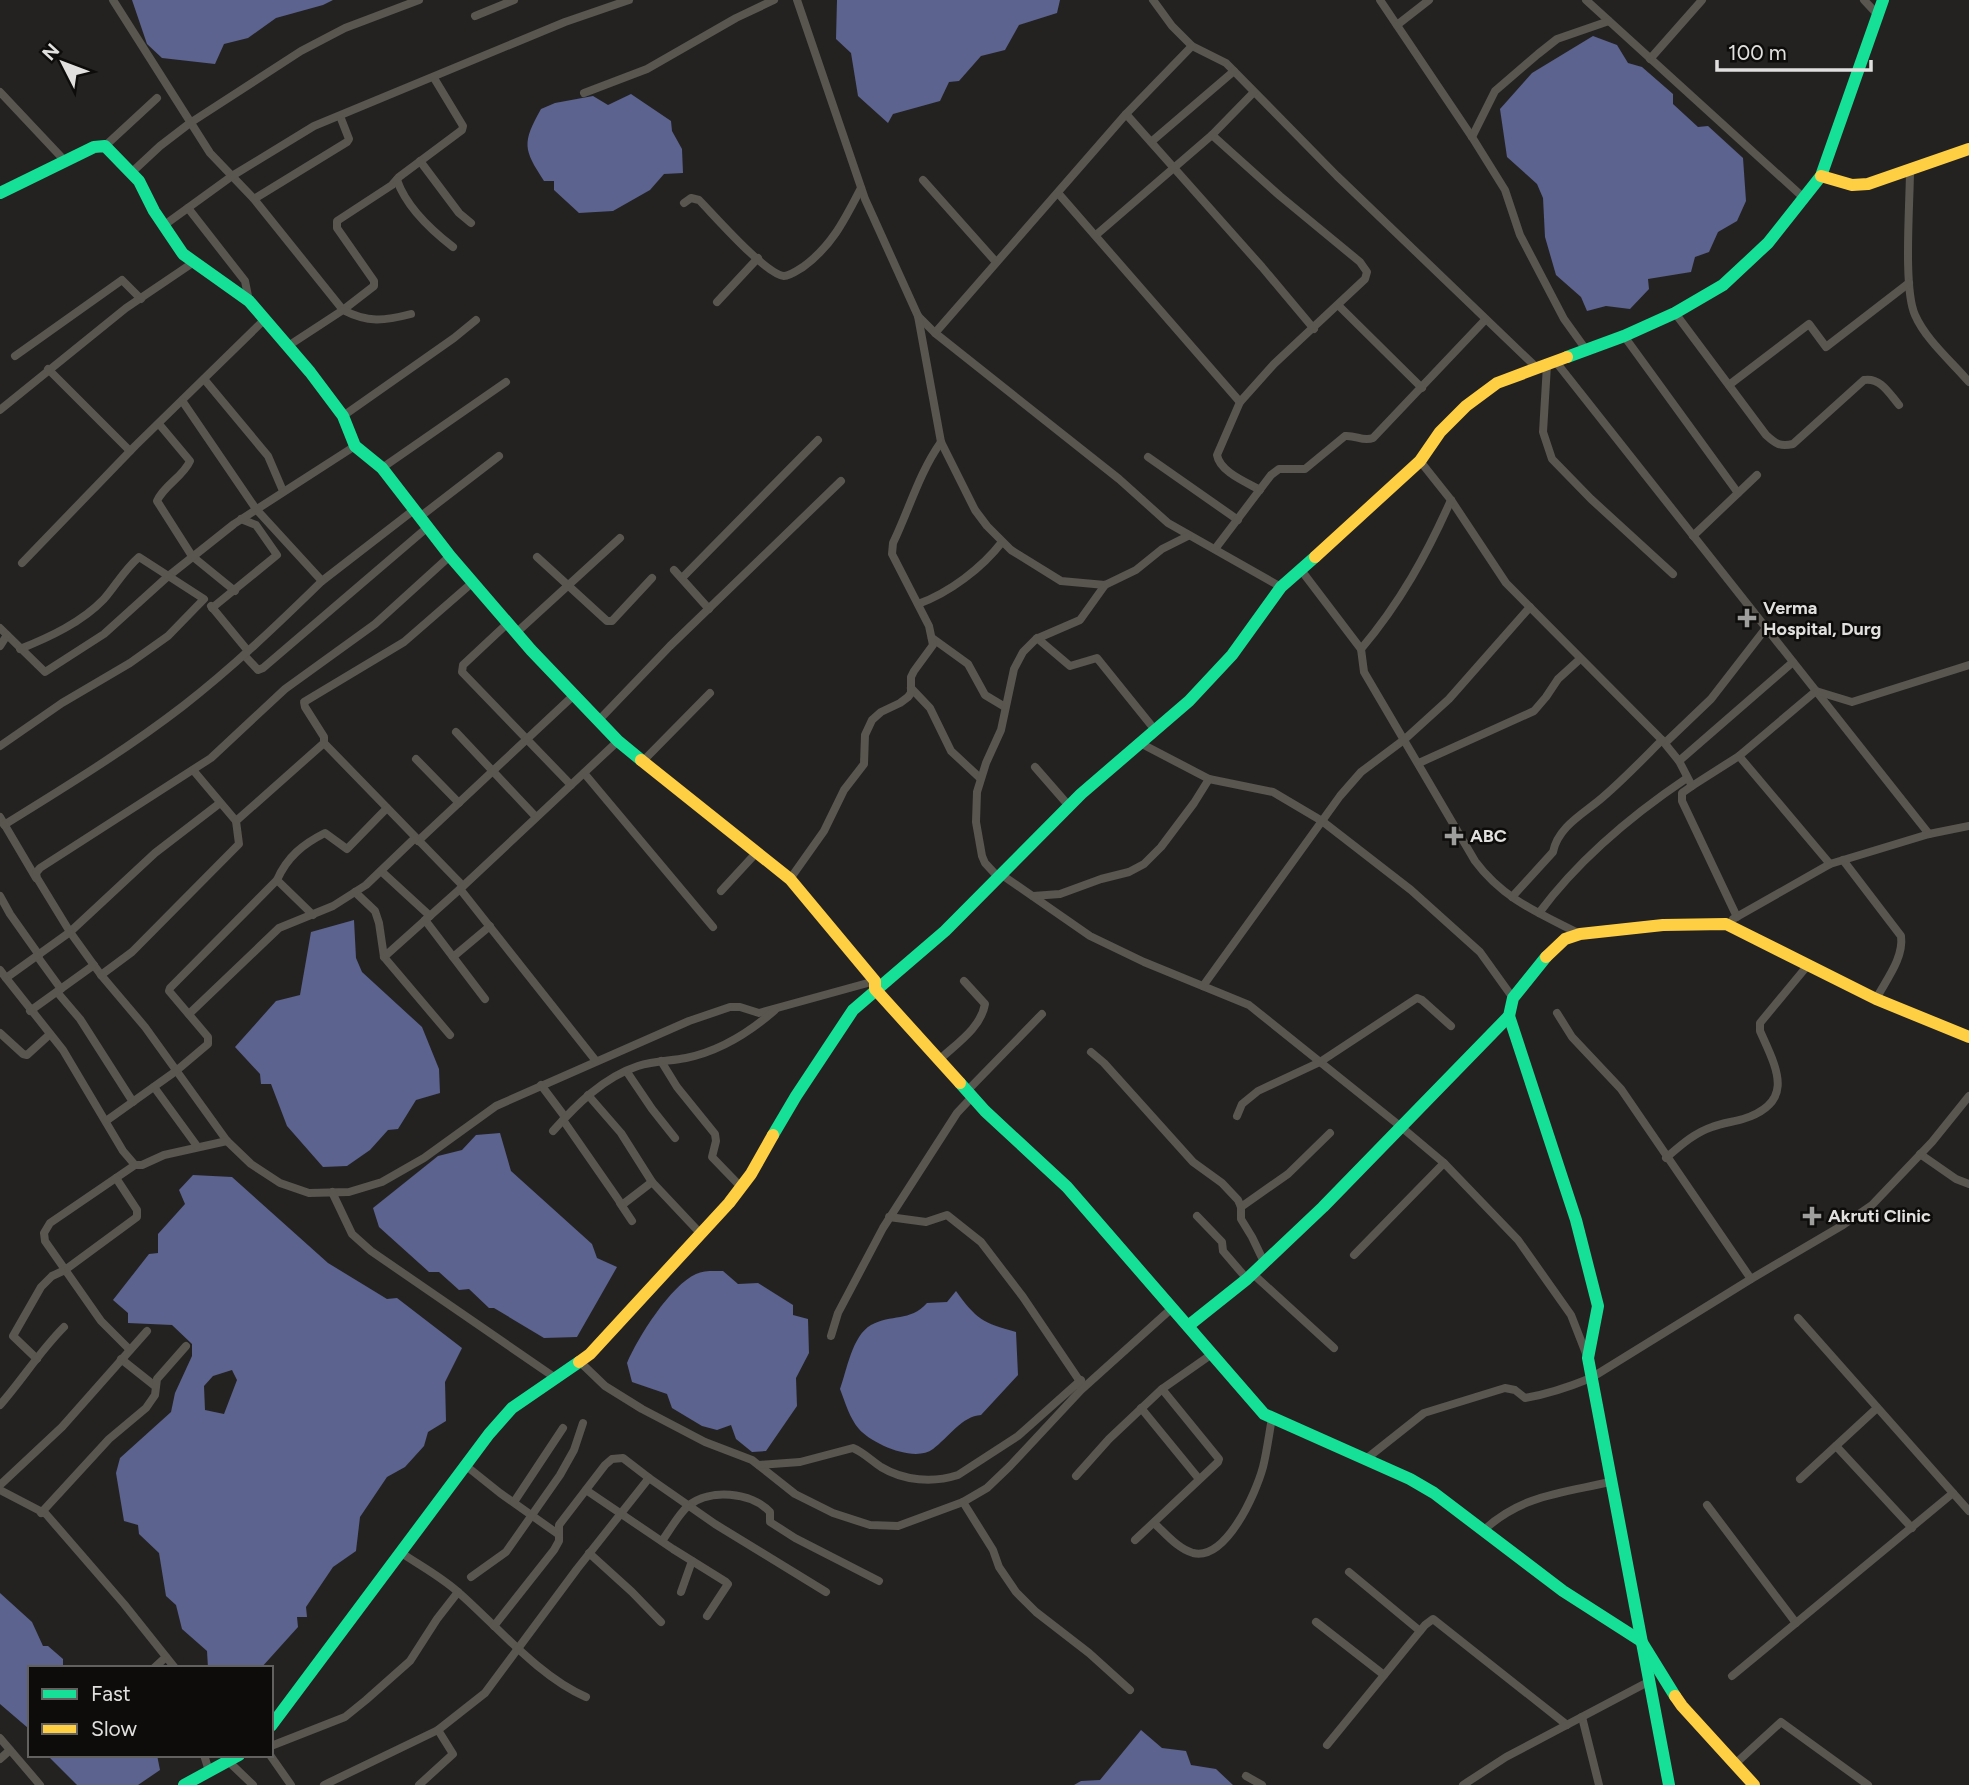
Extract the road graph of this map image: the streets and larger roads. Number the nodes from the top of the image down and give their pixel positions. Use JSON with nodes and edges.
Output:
{"nodes":[{"id":1,"x":113,"y":0,"type":"edge"},
{"id":2,"x":419,"y":0,"type":"edge"},
{"id":3,"x":514,"y":0,"type":"edge"},
{"id":4,"x":629,"y":0,"type":"edge"},
{"id":5,"x":774,"y":0,"type":"edge"},
{"id":6,"x":797,"y":0,"type":"edge"},
{"id":7,"x":1153,"y":0,"type":"edge"},
{"id":8,"x":1380,"y":0,"type":"edge"},
{"id":9,"x":1429,"y":0,"type":"edge"},
{"id":10,"x":1586,"y":0,"type":"edge"},
{"id":11,"x":1702,"y":0,"type":"edge"},
{"id":12,"x":1864,"y":0,"type":"edge"},
{"id":13,"x":1883,"y":0,"type":"edge"},
{"id":14,"x":1878,"y":15,"type":"junction"},
{"id":15,"x":475,"y":16,"type":"dead end"},
{"id":16,"x":1609,"y":21,"type":"junction"},
{"id":17,"x":1397,"y":25,"type":"junction"},
{"id":18,"x":1192,"y":46,"type":"junction"},
{"id":19,"x":1650,"y":59,"type":"junction"},
{"id":20,"x":1234,"y":71,"type":"junction"},
{"id":21,"x":434,"y":78,"type":"junction"},
{"id":22,"x":0,"y":92,"type":"edge"},
{"id":23,"x":1254,"y":92,"type":"junction"},
{"id":24,"x":584,"y":93,"type":"dead end"},
{"id":25,"x":158,"y":98,"type":"dead end"},
{"id":26,"x":1126,"y":114,"type":"junction"},
{"id":27,"x":340,"y":116,"type":"junction"},
{"id":28,"x":190,"y":123,"type":"junction"},
{"id":29,"x":1212,"y":135,"type":"junction"},
{"id":30,"x":1472,"y":137,"type":"junction"},
{"id":31,"x":1151,"y":142,"type":"junction"},
{"id":32,"x":105,"y":146,"type":"junction"},
{"id":33,"x":1969,"y":149,"type":"edge"},
{"id":34,"x":65,"y":161,"type":"junction"},
{"id":35,"x":420,"y":162,"type":"junction"},
{"id":36,"x":1173,"y":168,"type":"junction"},
{"id":37,"x":1910,"y":170,"type":"junction"},
{"id":38,"x":131,"y":173,"type":"junction"},
{"id":39,"x":232,"y":176,"type":"junction"},
{"id":40,"x":1821,"y":176,"type":"junction"},
{"id":41,"x":397,"y":180,"type":"junction"},
{"id":42,"x":923,"y":180,"type":"dead end"},
{"id":43,"x":861,"y":188,"type":"junction"},
{"id":44,"x":1058,"y":192,"type":"junction"},
{"id":45,"x":0,"y":193,"type":"edge"},
{"id":46,"x":254,"y":199,"type":"junction"},
{"id":47,"x":1805,"y":199,"type":"junction"},
{"id":48,"x":684,"y":203,"type":"dead end"},
{"id":49,"x":188,"y":208,"type":"junction"},
{"id":50,"x":471,"y":223,"type":"dead end"},
{"id":51,"x":163,"y":226,"type":"junction"},
{"id":52,"x":1096,"y":235,"type":"junction"},
{"id":53,"x":453,"y":247,"type":"dead end"},
{"id":54,"x":758,"y":258,"type":"junction"},
{"id":55,"x":194,"y":262,"type":"junction"},
{"id":56,"x":996,"y":262,"type":"junction"},
{"id":57,"x":1909,"y":283,"type":"junction"},
{"id":58,"x":141,"y":299,"type":"junction"},
{"id":59,"x":249,"y":301,"type":"junction"},
{"id":60,"x":717,"y":302,"type":"dead end"},
{"id":61,"x":1338,"y":305,"type":"junction"},
{"id":62,"x":343,"y":310,"type":"junction"},
{"id":63,"x":1675,"y":313,"type":"junction"},
{"id":64,"x":411,"y":314,"type":"dead end"},
{"id":65,"x":918,"y":316,"type":"junction"},
{"id":66,"x":265,"y":319,"type":"junction"},
{"id":67,"x":476,"y":320,"type":"dead end"},
{"id":68,"x":1485,"y":320,"type":"junction"},
{"id":69,"x":1314,"y":329,"type":"junction"},
{"id":70,"x":935,"y":333,"type":"junction"},
{"id":71,"x":1624,"y":336,"type":"junction"},
{"id":72,"x":288,"y":346,"type":"junction"},
{"id":73,"x":1587,"y":351,"type":"junction"},
{"id":74,"x":15,"y":356,"type":"dead end"},
{"id":75,"x":1547,"y":365,"type":"junction"},
{"id":76,"x":48,"y":369,"type":"junction"},
{"id":77,"x":204,"y":379,"type":"junction"},
{"id":78,"x":1969,"y":382,"type":"edge"},
{"id":79,"x":506,"y":383,"type":"dead end"},
{"id":80,"x":1729,"y":385,"type":"junction"},
{"id":81,"x":1422,"y":388,"type":"junction"},
{"id":82,"x":183,"y":402,"type":"junction"},
{"id":83,"x":1240,"y":402,"type":"junction"},
{"id":84,"x":1899,"y":405,"type":"dead end"},
{"id":85,"x":0,"y":410,"type":"edge"},
{"id":86,"x":343,"y":416,"type":"junction"},
{"id":87,"x":159,"y":424,"type":"junction"},
{"id":88,"x":818,"y":440,"type":"dead end"},
{"id":89,"x":941,"y":442,"type":"junction"},
{"id":90,"x":355,"y":446,"type":"junction"},
{"id":91,"x":130,"y":451,"type":"junction"},
{"id":92,"x":499,"y":456,"type":"dead end"},
{"id":93,"x":1148,"y":457,"type":"dead end"},
{"id":94,"x":1420,"y":461,"type":"junction"},
{"id":95,"x":382,"y":468,"type":"junction"},
{"id":96,"x":1757,"y":475,"type":"dead end"},
{"id":97,"x":841,"y":481,"type":"dead end"},
{"id":98,"x":284,"y":491,"type":"junction"},
{"id":99,"x":1260,"y":491,"type":"junction"},
{"id":100,"x":1738,"y":493,"type":"junction"},
{"id":101,"x":1451,"y":500,"type":"junction"},
{"id":102,"x":256,"y":509,"type":"junction"},
{"id":103,"x":422,"y":517,"type":"junction"},
{"id":104,"x":241,"y":519,"type":"junction"},
{"id":105,"x":1238,"y":520,"type":"junction"},
{"id":106,"x":1188,"y":536,"type":"junction"},
{"id":107,"x":1693,"y":536,"type":"junction"},
{"id":108,"x":620,"y":538,"type":"dead end"},
{"id":109,"x":1002,"y":542,"type":"junction"},
{"id":110,"x":1215,"y":549,"type":"junction"},
{"id":111,"x":192,"y":556,"type":"junction"},
{"id":112,"x":450,"y":556,"type":"junction"},
{"id":113,"x":537,"y":557,"type":"dead end"},
{"id":114,"x":22,"y":563,"type":"dead end"},
{"id":115,"x":674,"y":570,"type":"dead end"},
{"id":116,"x":1301,"y":570,"type":"junction"},
{"id":117,"x":1673,"y":574,"type":"dead end"},
{"id":118,"x":167,"y":577,"type":"junction"},
{"id":119,"x":652,"y":578,"type":"dead end"},
{"id":120,"x":682,"y":578,"type":"junction"},
{"id":121,"x":322,"y":581,"type":"junction"},
{"id":122,"x":473,"y":582,"type":"junction"},
{"id":123,"x":1105,"y":586,"type":"junction"},
{"id":124,"x":567,"y":587,"type":"junction"},
{"id":125,"x":1280,"y":587,"type":"junction"},
{"id":126,"x":235,"y":591,"type":"junction"},
{"id":127,"x":204,"y":599,"type":"junction"},
{"id":128,"x":918,"y":604,"type":"junction"},
{"id":129,"x":1530,"y":607,"type":"junction"},
{"id":130,"x":212,"y":608,"type":"junction"},
{"id":131,"x":709,"y":609,"type":"junction"},
{"id":132,"x":0,"y":628,"type":"edge"},
{"id":133,"x":512,"y":628,"type":"junction"},
{"id":134,"x":1766,"y":628,"type":"junction"},
{"id":135,"x":7,"y":635,"type":"junction"},
{"id":136,"x":932,"y":638,"type":"junction"},
{"id":137,"x":1037,"y":638,"type":"junction"},
{"id":138,"x":0,"y":646,"type":"edge"},
{"id":139,"x":20,"y":649,"type":"junction"},
{"id":140,"x":1361,"y":649,"type":"junction"},
{"id":141,"x":246,"y":653,"type":"junction"},
{"id":142,"x":1580,"y":659,"type":"junction"},
{"id":143,"x":1793,"y":662,"type":"junction"},
{"id":144,"x":1969,"y":665,"type":"edge"},
{"id":145,"x":911,"y":688,"type":"junction"},
{"id":146,"x":1816,"y":691,"type":"junction"},
{"id":147,"x":710,"y":693,"type":"dead end"},
{"id":148,"x":574,"y":695,"type":"junction"},
{"id":149,"x":1005,"y":707,"type":"junction"},
{"id":150,"x":598,"y":721,"type":"junction"},
{"id":151,"x":1155,"y":730,"type":"junction"},
{"id":152,"x":456,"y":732,"type":"dead end"},
{"id":153,"x":527,"y":739,"type":"junction"},
{"id":154,"x":1405,"y":739,"type":"junction"},
{"id":155,"x":618,"y":741,"type":"junction"},
{"id":156,"x":1663,"y":742,"type":"junction"},
{"id":157,"x":324,"y":743,"type":"junction"},
{"id":158,"x":1140,"y":743,"type":"junction"},
{"id":159,"x":0,"y":746,"type":"edge"},
{"id":160,"x":1739,"y":756,"type":"junction"},
{"id":161,"x":416,"y":759,"type":"dead end"},
{"id":162,"x":643,"y":761,"type":"junction"},
{"id":163,"x":1679,"y":761,"type":"junction"},
{"id":164,"x":1419,"y":764,"type":"junction"},
{"id":165,"x":1035,"y":767,"type":"dead end"},
{"id":166,"x":192,"y":771,"type":"junction"},
{"id":167,"x":493,"y":771,"type":"junction"},
{"id":168,"x":584,"y":773,"type":"junction"},
{"id":169,"x":980,"y":778,"type":"junction"},
{"id":170,"x":1209,"y":779,"type":"junction"},
{"id":171,"x":1690,"y":782,"type":"junction"},
{"id":172,"x":570,"y":785,"type":"junction"},
{"id":173,"x":220,"y":803,"type":"junction"},
{"id":174,"x":458,"y":803,"type":"junction"},
{"id":175,"x":1069,"y":806,"type":"junction"},
{"id":176,"x":387,"y":808,"type":"junction"},
{"id":177,"x":536,"y":817,"type":"junction"},
{"id":178,"x":2,"y":821,"type":"edge"},
{"id":179,"x":236,"y":821,"type":"junction"},
{"id":180,"x":1322,"y":821,"type":"junction"},
{"id":181,"x":1969,"y":825,"type":"edge"},
{"id":182,"x":1929,"y":834,"type":"junction"},
{"id":183,"x":417,"y":839,"type":"junction"},
{"id":184,"x":757,"y":852,"type":"junction"},
{"id":185,"x":1843,"y":860,"type":"junction"},
{"id":186,"x":1830,"y":864,"type":"junction"},
{"id":187,"x":381,"y":871,"type":"junction"},
{"id":188,"x":1001,"y":876,"type":"junction"},
{"id":189,"x":37,"y":878,"type":"junction"},
{"id":190,"x":790,"y":879,"type":"junction"},
{"id":191,"x":277,"y":880,"type":"junction"},
{"id":192,"x":461,"y":887,"type":"junction"},
{"id":193,"x":721,"y":891,"type":"dead end"},
{"id":194,"x":355,"y":892,"type":"junction"},
{"id":195,"x":0,"y":896,"type":"edge"},
{"id":196,"x":1033,"y":896,"type":"junction"},
{"id":197,"x":1512,"y":897,"type":"junction"},
{"id":198,"x":1539,"y":913,"type":"junction"},
{"id":199,"x":313,"y":915,"type":"junction"},
{"id":200,"x":427,"y":918,"type":"junction"},
{"id":201,"x":1731,"y":920,"type":"junction"},
{"id":202,"x":489,"y":926,"type":"junction"},
{"id":203,"x":713,"y":927,"type":"dead end"},
{"id":204,"x":70,"y":932,"type":"junction"},
{"id":205,"x":1580,"y":934,"type":"junction"},
{"id":206,"x":38,"y":956,"type":"junction"},
{"id":207,"x":384,"y":957,"type":"junction"},
{"id":208,"x":453,"y":957,"type":"junction"},
{"id":209,"x":94,"y":965,"type":"junction"},
{"id":210,"x":1808,"y":965,"type":"junction"},
{"id":211,"x":0,"y":970,"type":"edge"},
{"id":212,"x":101,"y":975,"type":"junction"},
{"id":213,"x":6,"y":978,"type":"junction"},
{"id":214,"x":964,"y":981,"type":"dead end"},
{"id":215,"x":875,"y":985,"type":"junction"},
{"id":216,"x":1203,"y":986,"type":"junction"},
{"id":217,"x":59,"y":990,"type":"junction"},
{"id":218,"x":1513,"y":998,"type":"junction"},
{"id":219,"x":485,"y":999,"type":"dead end"},
{"id":220,"x":1876,"y":999,"type":"junction"},
{"id":221,"x":778,"y":1008,"type":"junction"},
{"id":222,"x":30,"y":1011,"type":"junction"},
{"id":223,"x":1557,"y":1013,"type":"dead end"},
{"id":224,"x":189,"y":1014,"type":"junction"},
{"id":225,"x":1042,"y":1014,"type":"dead end"},
{"id":226,"x":1510,"y":1016,"type":"junction"},
{"id":227,"x":1451,"y":1026,"type":"dead end"},
{"id":228,"x":0,"y":1033,"type":"edge"},
{"id":229,"x":49,"y":1035,"type":"junction"},
{"id":230,"x":450,"y":1035,"type":"dead end"},
{"id":231,"x":1969,"y":1037,"type":"edge"},
{"id":232,"x":1091,"y":1052,"type":"dead end"},
{"id":233,"x":939,"y":1060,"type":"junction"},
{"id":234,"x":596,"y":1061,"type":"junction"},
{"id":235,"x":661,"y":1061,"type":"junction"},
{"id":236,"x":1320,"y":1062,"type":"junction"},
{"id":237,"x":176,"y":1071,"type":"junction"},
{"id":238,"x":627,"y":1072,"type":"junction"},
{"id":239,"x":541,"y":1085,"type":"junction"},
{"id":240,"x":154,"y":1087,"type":"junction"},
{"id":241,"x":970,"y":1094,"type":"junction"},
{"id":242,"x":588,"y":1095,"type":"junction"},
{"id":243,"x":1969,"y":1096,"type":"edge"},
{"id":244,"x":133,"y":1102,"type":"junction"},
{"id":245,"x":1237,"y":1116,"type":"dead end"},
{"id":246,"x":564,"y":1119,"type":"junction"},
{"id":247,"x":106,"y":1121,"type":"junction"},
{"id":248,"x":1400,"y":1126,"type":"junction"},
{"id":249,"x":553,"y":1131,"type":"dead end"},
{"id":250,"x":1329,"y":1133,"type":"dead end"},
{"id":251,"x":675,"y":1138,"type":"dead end"},
{"id":252,"x":227,"y":1141,"type":"junction"},
{"id":253,"x":197,"y":1146,"type":"junction"},
{"id":254,"x":1920,"y":1154,"type":"junction"},
{"id":255,"x":1666,"y":1158,"type":"junction"},
{"id":256,"x":1444,"y":1163,"type":"junction"},
{"id":257,"x":135,"y":1165,"type":"junction"},
{"id":258,"x":116,"y":1178,"type":"junction"},
{"id":259,"x":652,"y":1182,"type":"junction"},
{"id":260,"x":1969,"y":1184,"type":"edge"},
{"id":261,"x":741,"y":1187,"type":"junction"},
{"id":262,"x":332,"y":1192,"type":"junction"},
{"id":263,"x":620,"y":1203,"type":"junction"},
{"id":264,"x":1241,"y":1207,"type":"junction"},
{"id":265,"x":1197,"y":1216,"type":"dead end"},
{"id":266,"x":889,"y":1217,"type":"junction"},
{"id":267,"x":632,"y":1221,"type":"dead end"},
{"id":268,"x":700,"y":1233,"type":"junction"},
{"id":269,"x":1354,"y":1255,"type":"dead end"},
{"id":270,"x":1264,"y":1262,"type":"junction"},
{"id":271,"x":65,"y":1270,"type":"junction"},
{"id":272,"x":1250,"y":1276,"type":"junction"},
{"id":273,"x":1751,"y":1279,"type":"junction"},
{"id":274,"x":1171,"y":1309,"type":"junction"},
{"id":275,"x":1798,"y":1318,"type":"dead end"},
{"id":276,"x":1188,"y":1326,"type":"junction"},
{"id":277,"x":64,"y":1327,"type":"dead end"},
{"id":278,"x":147,"y":1331,"type":"dead end"},
{"id":279,"x":831,"y":1336,"type":"dead end"},
{"id":280,"x":186,"y":1346,"type":"dead end"},
{"id":281,"x":1334,"y":1348,"type":"dead end"},
{"id":282,"x":130,"y":1350,"type":"junction"},
{"id":283,"x":1212,"y":1354,"type":"junction"},
{"id":284,"x":1588,"y":1358,"type":"junction"},
{"id":285,"x":37,"y":1359,"type":"junction"},
{"id":286,"x":121,"y":1359,"type":"junction"},
{"id":287,"x":579,"y":1361,"type":"junction"},
{"id":288,"x":1591,"y":1378,"type":"junction"},
{"id":289,"x":557,"y":1379,"type":"junction"},
{"id":290,"x":1081,"y":1380,"type":"junction"},
{"id":291,"x":155,"y":1386,"type":"junction"},
{"id":292,"x":1162,"y":1389,"type":"junction"},
{"id":293,"x":1081,"y":1390,"type":"junction"},
{"id":294,"x":0,"y":1405,"type":"edge"},
{"id":295,"x":1141,"y":1408,"type":"junction"},
{"id":296,"x":1877,"y":1408,"type":"junction"},
{"id":297,"x":1272,"y":1418,"type":"junction"},
{"id":298,"x":583,"y":1423,"type":"dead end"},
{"id":299,"x":563,"y":1428,"type":"dead end"},
{"id":300,"x":1836,"y":1446,"type":"junction"},
{"id":301,"x":1366,"y":1459,"type":"junction"},
{"id":302,"x":465,"y":1465,"type":"junction"},
{"id":303,"x":759,"y":1465,"type":"junction"},
{"id":304,"x":1076,"y":1476,"type":"dead end"},
{"id":305,"x":649,"y":1478,"type":"junction"},
{"id":306,"x":1199,"y":1479,"type":"junction"},
{"id":307,"x":1800,"y":1479,"type":"dead end"},
{"id":308,"x":1610,"y":1482,"type":"junction"},
{"id":309,"x":0,"y":1487,"type":"edge"},
{"id":310,"x":586,"y":1490,"type":"junction"},
{"id":311,"x":1953,"y":1493,"type":"junction"},
{"id":312,"x":514,"y":1502,"type":"junction"},
{"id":313,"x":963,"y":1502,"type":"junction"},
{"id":314,"x":689,"y":1505,"type":"junction"},
{"id":315,"x":1707,"y":1505,"type":"dead end"},
{"id":316,"x":1969,"y":1511,"type":"edge"},
{"id":317,"x":41,"y":1513,"type":"junction"},
{"id":318,"x":620,"y":1513,"type":"junction"},
{"id":319,"x":530,"y":1514,"type":"junction"},
{"id":320,"x":1154,"y":1523,"type":"junction"},
{"id":321,"x":1912,"y":1528,"type":"junction"},
{"id":322,"x":1484,"y":1530,"type":"junction"},
{"id":323,"x":558,"y":1534,"type":"junction"},
{"id":324,"x":1135,"y":1540,"type":"dead end"},
{"id":325,"x":662,"y":1541,"type":"junction"},
{"id":326,"x":400,"y":1552,"type":"junction"},
{"id":327,"x":589,"y":1553,"type":"junction"},
{"id":328,"x":692,"y":1561,"type":"junction"},
{"id":329,"x":1349,"y":1572,"type":"dead end"},
{"id":330,"x":471,"y":1577,"type":"dead end"},
{"id":331,"x":879,"y":1581,"type":"dead end"},
{"id":332,"x":826,"y":1591,"type":"dead end"},
{"id":333,"x":458,"y":1592,"type":"junction"},
{"id":334,"x":681,"y":1592,"type":"dead end"},
{"id":335,"x":707,"y":1616,"type":"dead end"},
{"id":336,"x":661,"y":1622,"type":"dead end"},
{"id":337,"x":1316,"y":1622,"type":"dead end"},
{"id":338,"x":1796,"y":1623,"type":"junction"},
{"id":339,"x":494,"y":1626,"type":"junction"},
{"id":340,"x":1420,"y":1631,"type":"junction"},
{"id":341,"x":1641,"y":1641,"type":"junction"},
{"id":342,"x":518,"y":1646,"type":"junction"},
{"id":343,"x":166,"y":1657,"type":"junction"},
{"id":344,"x":156,"y":1666,"type":"edge"},
{"id":345,"x":173,"y":1666,"type":"edge"},
{"id":346,"x":1384,"y":1675,"type":"junction"},
{"id":347,"x":1732,"y":1675,"type":"dead end"},
{"id":348,"x":1648,"y":1682,"type":"junction"},
{"id":349,"x":1130,"y":1690,"type":"dead end"},
{"id":350,"x":586,"y":1697,"type":"dead end"},
{"id":351,"x":1582,"y":1717,"type":"junction"},
{"id":352,"x":273,"y":1723,"type":"edge"},
{"id":353,"x":1567,"y":1725,"type":"junction"},
{"id":354,"x":438,"y":1730,"type":"junction"},
{"id":355,"x":0,"y":1738,"type":"edge"},
{"id":356,"x":273,"y":1745,"type":"edge"},
{"id":357,"x":1327,"y":1745,"type":"dead end"},
{"id":358,"x":10,"y":1750,"type":"junction"},
{"id":359,"x":205,"y":1757,"type":"edge"},
{"id":360,"x":271,"y":1757,"type":"edge"},
{"id":361,"x":233,"y":1758,"type":"edge"},
{"id":362,"x":0,"y":1759,"type":"edge"},
{"id":363,"x":1735,"y":1764,"type":"junction"},
{"id":364,"x":209,"y":1772,"type":"junction"},
{"id":365,"x":1246,"y":1776,"type":"dead end"},
{"id":366,"x":188,"y":1784,"type":"edge"},
{"id":367,"x":40,"y":1785,"type":"edge"},
{"id":368,"x":253,"y":1785,"type":"edge"},
{"id":369,"x":291,"y":1785,"type":"edge"},
{"id":370,"x":324,"y":1785,"type":"edge"},
{"id":371,"x":419,"y":1785,"type":"edge"},
{"id":372,"x":1262,"y":1785,"type":"edge"},
{"id":373,"x":1463,"y":1785,"type":"edge"},
{"id":374,"x":1599,"y":1785,"type":"edge"},
{"id":375,"x":1669,"y":1785,"type":"edge"},
{"id":376,"x":1754,"y":1785,"type":"edge"},
{"id":377,"x":1868,"y":1785,"type":"edge"}],
"edges":[{"from":1,"to":28,"type":"street"},
{"from":2,"to":28,"type":"street"},
{"from":3,"to":15,"type":"street"},
{"from":4,"to":21,"type":"street"},
{"from":5,"to":24,"type":"street"},
{"from":6,"to":43,"type":"street"},
{"from":7,"to":18,"type":"street"},
{"from":8,"to":17,"type":"street"},
{"from":9,"to":17,"type":"street"},
{"from":10,"to":16,"type":"street"},
{"from":11,"to":19,"type":"street"},
{"from":12,"to":14,"type":"street"},
{"from":13,"to":14,"type":"street"},
{"from":14,"to":40,"type":"street"},
{"from":16,"to":19,"type":"street"},
{"from":16,"to":30,"type":"street"},
{"from":17,"to":30,"type":"street"},
{"from":18,"to":20,"type":"street"},
{"from":18,"to":26,"type":"street"},
{"from":19,"to":47,"type":"street"},
{"from":20,"to":23,"type":"street"},
{"from":20,"to":31,"type":"street"},
{"from":21,"to":27,"type":"street"},
{"from":21,"to":35,"type":"street"},
{"from":22,"to":34,"type":"street"},
{"from":23,"to":29,"type":"street"},
{"from":23,"to":68,"type":"street"},
{"from":25,"to":32,"type":"street"},
{"from":26,"to":31,"type":"street"},
{"from":26,"to":44,"type":"street"},
{"from":27,"to":39,"type":"street"},
{"from":27,"to":46,"type":"street"},
{"from":28,"to":38,"type":"street"},
{"from":28,"to":39,"type":"street"},
{"from":29,"to":36,"type":"street"},
{"from":29,"to":61,"type":"street"},
{"from":30,"to":73,"type":"street"},
{"from":31,"to":36,"type":"street"},
{"from":32,"to":34,"type":"street"},
{"from":32,"to":38,"type":"street"},
{"from":33,"to":37,"type":"street"},
{"from":34,"to":45,"type":"street"},
{"from":35,"to":41,"type":"street"},
{"from":35,"to":50,"type":"street"},
{"from":36,"to":52,"type":"street"},
{"from":36,"to":69,"type":"street"},
{"from":37,"to":40,"type":"street"},
{"from":37,"to":57,"type":"street"},
{"from":38,"to":51,"type":"street"},
{"from":39,"to":46,"type":"street"},
{"from":39,"to":49,"type":"street"},
{"from":40,"to":47,"type":"street"},
{"from":41,"to":53,"type":"street"},
{"from":41,"to":62,"type":"street"},
{"from":42,"to":56,"type":"street"},
{"from":43,"to":54,"type":"street"},
{"from":43,"to":65,"type":"street"},
{"from":44,"to":52,"type":"street"},
{"from":44,"to":56,"type":"street"},
{"from":46,"to":62,"type":"street"},
{"from":47,"to":63,"type":"street"},
{"from":48,"to":54,"type":"street"},
{"from":49,"to":51,"type":"street"},
{"from":49,"to":59,"type":"street"},
{"from":51,"to":55,"type":"street"},
{"from":52,"to":83,"type":"street"},
{"from":54,"to":60,"type":"street"},
{"from":55,"to":58,"type":"street"},
{"from":55,"to":59,"type":"street"},
{"from":56,"to":70,"type":"street"},
{"from":57,"to":78,"type":"street"},
{"from":57,"to":80,"type":"street"},
{"from":58,"to":74,"type":"street"},
{"from":58,"to":76,"type":"street"},
{"from":59,"to":66,"type":"street"},
{"from":61,"to":69,"type":"street"},
{"from":61,"to":81,"type":"street"},
{"from":62,"to":64,"type":"street"},
{"from":62,"to":72,"type":"street"},
{"from":63,"to":71,"type":"street"},
{"from":63,"to":80,"type":"street"},
{"from":65,"to":70,"type":"street"},
{"from":65,"to":89,"type":"street"},
{"from":66,"to":72,"type":"street"},
{"from":66,"to":77,"type":"street"},
{"from":67,"to":86,"type":"street"},
{"from":68,"to":75,"type":"street"},
{"from":68,"to":81,"type":"street"},
{"from":69,"to":83,"type":"street"},
{"from":70,"to":106,"type":"street"},
{"from":71,"to":73,"type":"street"},
{"from":71,"to":100,"type":"street"},
{"from":72,"to":86,"type":"street"},
{"from":73,"to":75,"type":"street"},
{"from":75,"to":94,"type":"street"},
{"from":75,"to":107,"type":"street"},
{"from":75,"to":117,"type":"street"},
{"from":76,"to":85,"type":"street"},
{"from":76,"to":91,"type":"street"},
{"from":77,"to":82,"type":"street"},
{"from":77,"to":98,"type":"street"},
{"from":79,"to":95,"type":"street"},
{"from":80,"to":84,"type":"street"},
{"from":81,"to":99,"type":"street"},
{"from":82,"to":87,"type":"street"},
{"from":82,"to":102,"type":"street"},
{"from":83,"to":99,"type":"street"},
{"from":86,"to":90,"type":"street"},
{"from":87,"to":91,"type":"street"},
{"from":87,"to":111,"type":"street"},
{"from":88,"to":120,"type":"street"},
{"from":89,"to":109,"type":"street"},
{"from":89,"to":128,"type":"street"},
{"from":90,"to":95,"type":"street"},
{"from":90,"to":98,"type":"street"},
{"from":91,"to":114,"type":"street"},
{"from":92,"to":103,"type":"street"},
{"from":93,"to":105,"type":"street"},
{"from":94,"to":101,"type":"street"},
{"from":94,"to":116,"type":"street"},
{"from":95,"to":103,"type":"street"},
{"from":96,"to":100,"type":"street"},
{"from":97,"to":131,"type":"street"},
{"from":98,"to":102,"type":"street"},
{"from":99,"to":105,"type":"street"},
{"from":100,"to":107,"type":"street"},
{"from":101,"to":129,"type":"street"},
{"from":101,"to":140,"type":"street"},
{"from":102,"to":104,"type":"street"},
{"from":102,"to":121,"type":"street"},
{"from":103,"to":112,"type":"street"},
{"from":103,"to":121,"type":"street"},
{"from":103,"to":141,"type":"street"},
{"from":104,"to":111,"type":"street"},
{"from":104,"to":126,"type":"street"},
{"from":105,"to":110,"type":"street"},
{"from":106,"to":110,"type":"street"},
{"from":106,"to":123,"type":"street"},
{"from":107,"to":134,"type":"street"},
{"from":108,"to":124,"type":"street"},
{"from":109,"to":123,"type":"street"},
{"from":109,"to":128,"type":"street"},
{"from":110,"to":125,"type":"street"},
{"from":111,"to":118,"type":"street"},
{"from":111,"to":126,"type":"street"},
{"from":112,"to":122,"type":"street"},
{"from":112,"to":166,"type":"street"},
{"from":113,"to":124,"type":"street"},
{"from":115,"to":120,"type":"street"},
{"from":116,"to":125,"type":"street"},
{"from":116,"to":140,"type":"street"},
{"from":118,"to":127,"type":"street"},
{"from":118,"to":139,"type":"street"},
{"from":118,"to":139,"type":"street"},
{"from":119,"to":124,"type":"street"},
{"from":120,"to":131,"type":"street"},
{"from":121,"to":141,"type":"street"},
{"from":122,"to":133,"type":"street"},
{"from":122,"to":157,"type":"street"},
{"from":123,"to":137,"type":"street"},
{"from":124,"to":133,"type":"street"},
{"from":125,"to":151,"type":"street"},
{"from":126,"to":130,"type":"street"},
{"from":127,"to":130,"type":"street"},
{"from":127,"to":159,"type":"street"},
{"from":128,"to":136,"type":"street"},
{"from":129,"to":142,"type":"street"},
{"from":129,"to":154,"type":"street"},
{"from":130,"to":141,"type":"street"},
{"from":131,"to":150,"type":"street"},
{"from":132,"to":135,"type":"street"},
{"from":133,"to":148,"type":"street"},
{"from":133,"to":153,"type":"street"},
{"from":134,"to":143,"type":"street"},
{"from":134,"to":156,"type":"street"},
{"from":135,"to":138,"type":"street"},
{"from":135,"to":139,"type":"street"},
{"from":136,"to":145,"type":"street"},
{"from":136,"to":149,"type":"street"},
{"from":137,"to":149,"type":"street"},
{"from":137,"to":151,"type":"street"},
{"from":140,"to":154,"type":"street"},
{"from":141,"to":178,"type":"street"},
{"from":142,"to":156,"type":"street"},
{"from":142,"to":164,"type":"street"},
{"from":143,"to":146,"type":"street"},
{"from":143,"to":163,"type":"street"},
{"from":144,"to":146,"type":"street"},
{"from":145,"to":169,"type":"street"},
{"from":145,"to":190,"type":"street"},
{"from":146,"to":160,"type":"street"},
{"from":146,"to":182,"type":"street"},
{"from":147,"to":162,"type":"street"},
{"from":148,"to":150,"type":"street"},
{"from":148,"to":153,"type":"street"},
{"from":149,"to":169,"type":"street"},
{"from":150,"to":155,"type":"street"},
{"from":151,"to":158,"type":"street"},
{"from":152,"to":167,"type":"street"},
{"from":153,"to":167,"type":"street"},
{"from":153,"to":172,"type":"street"},
{"from":154,"to":164,"type":"street"},
{"from":154,"to":180,"type":"street"},
{"from":155,"to":162,"type":"street"},
{"from":155,"to":168,"type":"street"},
{"from":156,"to":163,"type":"street"},
{"from":156,"to":197,"type":"street"},
{"from":157,"to":176,"type":"street"},
{"from":157,"to":179,"type":"street"},
{"from":158,"to":170,"type":"street"},
{"from":158,"to":175,"type":"street"},
{"from":160,"to":171,"type":"street"},
{"from":160,"to":186,"type":"street"},
{"from":161,"to":174,"type":"street"},
{"from":162,"to":184,"type":"street"},
{"from":163,"to":171,"type":"street"},
{"from":164,"to":197,"type":"street"},
{"from":165,"to":175,"type":"street"},
{"from":166,"to":173,"type":"street"},
{"from":166,"to":189,"type":"street"},
{"from":167,"to":174,"type":"street"},
{"from":167,"to":177,"type":"street"},
{"from":168,"to":172,"type":"street"},
{"from":168,"to":203,"type":"street"},
{"from":169,"to":188,"type":"street"},
{"from":170,"to":180,"type":"street"},
{"from":170,"to":196,"type":"street"},
{"from":171,"to":198,"type":"street"},
{"from":171,"to":201,"type":"street"},
{"from":172,"to":177,"type":"street"},
{"from":173,"to":179,"type":"street"},
{"from":173,"to":204,"type":"street"},
{"from":174,"to":183,"type":"street"},
{"from":175,"to":188,"type":"street"},
{"from":176,"to":183,"type":"street"},
{"from":176,"to":191,"type":"street"},
{"from":177,"to":192,"type":"street"},
{"from":178,"to":189,"type":"street"},
{"from":179,"to":212,"type":"street"},
{"from":180,"to":216,"type":"street"},
{"from":180,"to":218,"type":"street"},
{"from":181,"to":182,"type":"street"},
{"from":182,"to":185,"type":"street"},
{"from":183,"to":187,"type":"street"},
{"from":183,"to":192,"type":"street"},
{"from":184,"to":190,"type":"street"},
{"from":184,"to":193,"type":"street"},
{"from":185,"to":186,"type":"street"},
{"from":185,"to":220,"type":"street"},
{"from":186,"to":201,"type":"street"},
{"from":187,"to":194,"type":"street"},
{"from":187,"to":200,"type":"street"},
{"from":188,"to":196,"type":"street"},
{"from":188,"to":215,"type":"street"},
{"from":189,"to":204,"type":"street"},
{"from":190,"to":215,"type":"street"},
{"from":191,"to":199,"type":"street"},
{"from":191,"to":224,"type":"street"},
{"from":192,"to":200,"type":"street"},
{"from":192,"to":202,"type":"street"},
{"from":194,"to":199,"type":"street"},
{"from":194,"to":207,"type":"street"},
{"from":195,"to":206,"type":"street"},
{"from":196,"to":216,"type":"street"},
{"from":197,"to":198,"type":"street"},
{"from":198,"to":205,"type":"street"},
{"from":199,"to":224,"type":"street"},
{"from":200,"to":207,"type":"street"},
{"from":200,"to":208,"type":"street"},
{"from":201,"to":205,"type":"street"},
{"from":201,"to":210,"type":"street"},
{"from":202,"to":208,"type":"street"},
{"from":202,"to":234,"type":"street"},
{"from":204,"to":206,"type":"street"},
{"from":204,"to":209,"type":"street"},
{"from":205,"to":218,"type":"street"},
{"from":206,"to":213,"type":"street"},
{"from":206,"to":217,"type":"street"},
{"from":207,"to":230,"type":"street"},
{"from":208,"to":219,"type":"street"},
{"from":209,"to":212,"type":"street"},
{"from":209,"to":217,"type":"street"},
{"from":210,"to":220,"type":"street"},
{"from":210,"to":255,"type":"street"},
{"from":211,"to":213,"type":"street"},
{"from":212,"to":237,"type":"street"},
{"from":213,"to":222,"type":"street"},
{"from":214,"to":233,"type":"street"},
{"from":215,"to":221,"type":"street"},
{"from":215,"to":233,"type":"street"},
{"from":215,"to":261,"type":"street"},
{"from":216,"to":236,"type":"street"},
{"from":217,"to":222,"type":"street"},
{"from":217,"to":244,"type":"street"},
{"from":218,"to":226,"type":"street"},
{"from":220,"to":231,"type":"street"},
{"from":221,"to":234,"type":"street"},
{"from":221,"to":235,"type":"street"},
{"from":222,"to":229,"type":"street"},
{"from":223,"to":255,"type":"street"},
{"from":224,"to":237,"type":"street"},
{"from":225,"to":241,"type":"street"},
{"from":226,"to":248,"type":"street"},
{"from":226,"to":284,"type":"street"},
{"from":227,"to":236,"type":"street"},
{"from":228,"to":229,"type":"street"},
{"from":229,"to":247,"type":"street"},
{"from":232,"to":264,"type":"street"},
{"from":233,"to":241,"type":"street"},
{"from":234,"to":239,"type":"street"},
{"from":235,"to":238,"type":"street"},
{"from":235,"to":261,"type":"street"},
{"from":236,"to":245,"type":"street"},
{"from":236,"to":248,"type":"street"},
{"from":237,"to":240,"type":"street"},
{"from":237,"to":252,"type":"street"},
{"from":238,"to":242,"type":"street"},
{"from":238,"to":251,"type":"street"},
{"from":239,"to":246,"type":"street"},
{"from":239,"to":262,"type":"street"},
{"from":240,"to":244,"type":"street"},
{"from":240,"to":253,"type":"street"},
{"from":241,"to":266,"type":"street"},
{"from":241,"to":274,"type":"street"},
{"from":242,"to":246,"type":"street"},
{"from":242,"to":259,"type":"street"},
{"from":243,"to":254,"type":"street"},
{"from":244,"to":247,"type":"street"},
{"from":246,"to":249,"type":"street"},
{"from":246,"to":263,"type":"street"},
{"from":247,"to":257,"type":"street"},
{"from":248,"to":256,"type":"street"},
{"from":248,"to":270,"type":"street"},
{"from":250,"to":264,"type":"street"},
{"from":252,"to":253,"type":"street"},
{"from":252,"to":262,"type":"street"},
{"from":253,"to":257,"type":"street"},
{"from":254,"to":260,"type":"street"},
{"from":254,"to":273,"type":"street"},
{"from":255,"to":273,"type":"street"},
{"from":256,"to":269,"type":"street"},
{"from":256,"to":284,"type":"street"},
{"from":257,"to":258,"type":"street"},
{"from":258,"to":271,"type":"street"},
{"from":258,"to":271,"type":"street"},
{"from":259,"to":263,"type":"street"},
{"from":259,"to":268,"type":"street"},
{"from":261,"to":268,"type":"street"},
{"from":262,"to":289,"type":"street"},
{"from":263,"to":267,"type":"street"},
{"from":264,"to":270,"type":"street"},
{"from":265,"to":272,"type":"street"},
{"from":266,"to":279,"type":"street"},
{"from":266,"to":290,"type":"street"},
{"from":268,"to":287,"type":"street"},
{"from":270,"to":272,"type":"street"},
{"from":271,"to":282,"type":"street"},
{"from":271,"to":285,"type":"street"},
{"from":272,"to":276,"type":"street"},
{"from":272,"to":281,"type":"street"},
{"from":273,"to":288,"type":"street"},
{"from":274,"to":276,"type":"street"},
{"from":274,"to":293,"type":"street"},
{"from":275,"to":296,"type":"street"},
{"from":276,"to":283,"type":"street"},
{"from":277,"to":285,"type":"street"},
{"from":278,"to":282,"type":"street"},
{"from":280,"to":291,"type":"street"},
{"from":282,"to":286,"type":"street"},
{"from":283,"to":292,"type":"street"},
{"from":283,"to":297,"type":"street"},
{"from":284,"to":288,"type":"street"},
{"from":285,"to":294,"type":"street"},
{"from":286,"to":291,"type":"street"},
{"from":286,"to":309,"type":"street"},
{"from":287,"to":289,"type":"street"},
{"from":287,"to":303,"type":"street"},
{"from":288,"to":301,"type":"street"},
{"from":288,"to":308,"type":"street"},
{"from":289,"to":302,"type":"street"},
{"from":290,"to":293,"type":"street"},
{"from":290,"to":303,"type":"street"},
{"from":291,"to":317,"type":"street"},
{"from":292,"to":295,"type":"street"},
{"from":292,"to":306,"type":"street"},
{"from":293,"to":313,"type":"street"},
{"from":295,"to":304,"type":"street"},
{"from":295,"to":306,"type":"street"},
{"from":296,"to":300,"type":"street"},
{"from":296,"to":311,"type":"street"},
{"from":297,"to":301,"type":"street"},
{"from":297,"to":320,"type":"street"},
{"from":298,"to":319,"type":"street"},
{"from":299,"to":312,"type":"street"},
{"from":300,"to":307,"type":"street"},
{"from":300,"to":321,"type":"street"},
{"from":301,"to":322,"type":"street"},
{"from":302,"to":312,"type":"street"},
{"from":302,"to":326,"type":"street"},
{"from":303,"to":313,"type":"street"},
{"from":305,"to":310,"type":"street"},
{"from":305,"to":314,"type":"street"},
{"from":305,"to":318,"type":"street"},
{"from":306,"to":320,"type":"street"},
{"from":308,"to":322,"type":"street"},
{"from":308,"to":341,"type":"street"},
{"from":309,"to":317,"type":"street"},
{"from":310,"to":318,"type":"street"},
{"from":310,"to":323,"type":"street"},
{"from":311,"to":316,"type":"street"},
{"from":311,"to":321,"type":"street"},
{"from":312,"to":319,"type":"street"},
{"from":313,"to":349,"type":"street"},
{"from":314,"to":325,"type":"street"},
{"from":314,"to":331,"type":"street"},
{"from":314,"to":332,"type":"street"},
{"from":315,"to":338,"type":"street"},
{"from":317,"to":343,"type":"street"},
{"from":318,"to":325,"type":"street"},
{"from":318,"to":327,"type":"street"},
{"from":319,"to":323,"type":"street"},
{"from":319,"to":330,"type":"street"},
{"from":320,"to":324,"type":"street"},
{"from":321,"to":338,"type":"street"},
{"from":322,"to":341,"type":"street"},
{"from":323,"to":339,"type":"street"},
{"from":325,"to":328,"type":"street"},
{"from":326,"to":333,"type":"street"},
{"from":326,"to":352,"type":"street"},
{"from":327,"to":336,"type":"street"},
{"from":327,"to":342,"type":"street"},
{"from":328,"to":334,"type":"street"},
{"from":328,"to":335,"type":"street"},
{"from":329,"to":340,"type":"street"},
{"from":333,"to":339,"type":"street"},
{"from":333,"to":356,"type":"street"},
{"from":337,"to":346,"type":"street"},
{"from":338,"to":347,"type":"street"},
{"from":339,"to":342,"type":"street"},
{"from":340,"to":346,"type":"street"},
{"from":340,"to":353,"type":"street"},
{"from":341,"to":348,"type":"street"},
{"from":341,"to":363,"type":"street"},
{"from":342,"to":350,"type":"street"},
{"from":342,"to":354,"type":"street"},
{"from":343,"to":344,"type":"street"},
{"from":343,"to":345,"type":"street"},
{"from":346,"to":357,"type":"street"},
{"from":348,"to":351,"type":"street"},
{"from":348,"to":375,"type":"street"},
{"from":351,"to":353,"type":"street"},
{"from":351,"to":374,"type":"street"},
{"from":353,"to":373,"type":"street"},
{"from":354,"to":370,"type":"street"},
{"from":354,"to":371,"type":"street"},
{"from":355,"to":358,"type":"street"},
{"from":358,"to":362,"type":"street"},
{"from":358,"to":367,"type":"street"},
{"from":359,"to":364,"type":"street"},
{"from":360,"to":369,"type":"street"},
{"from":361,"to":364,"type":"street"},
{"from":361,"to":368,"type":"street"},
{"from":363,"to":376,"type":"street"},
{"from":363,"to":377,"type":"street"},
{"from":364,"to":366,"type":"street"},
{"from":365,"to":372,"type":"street"}]}
